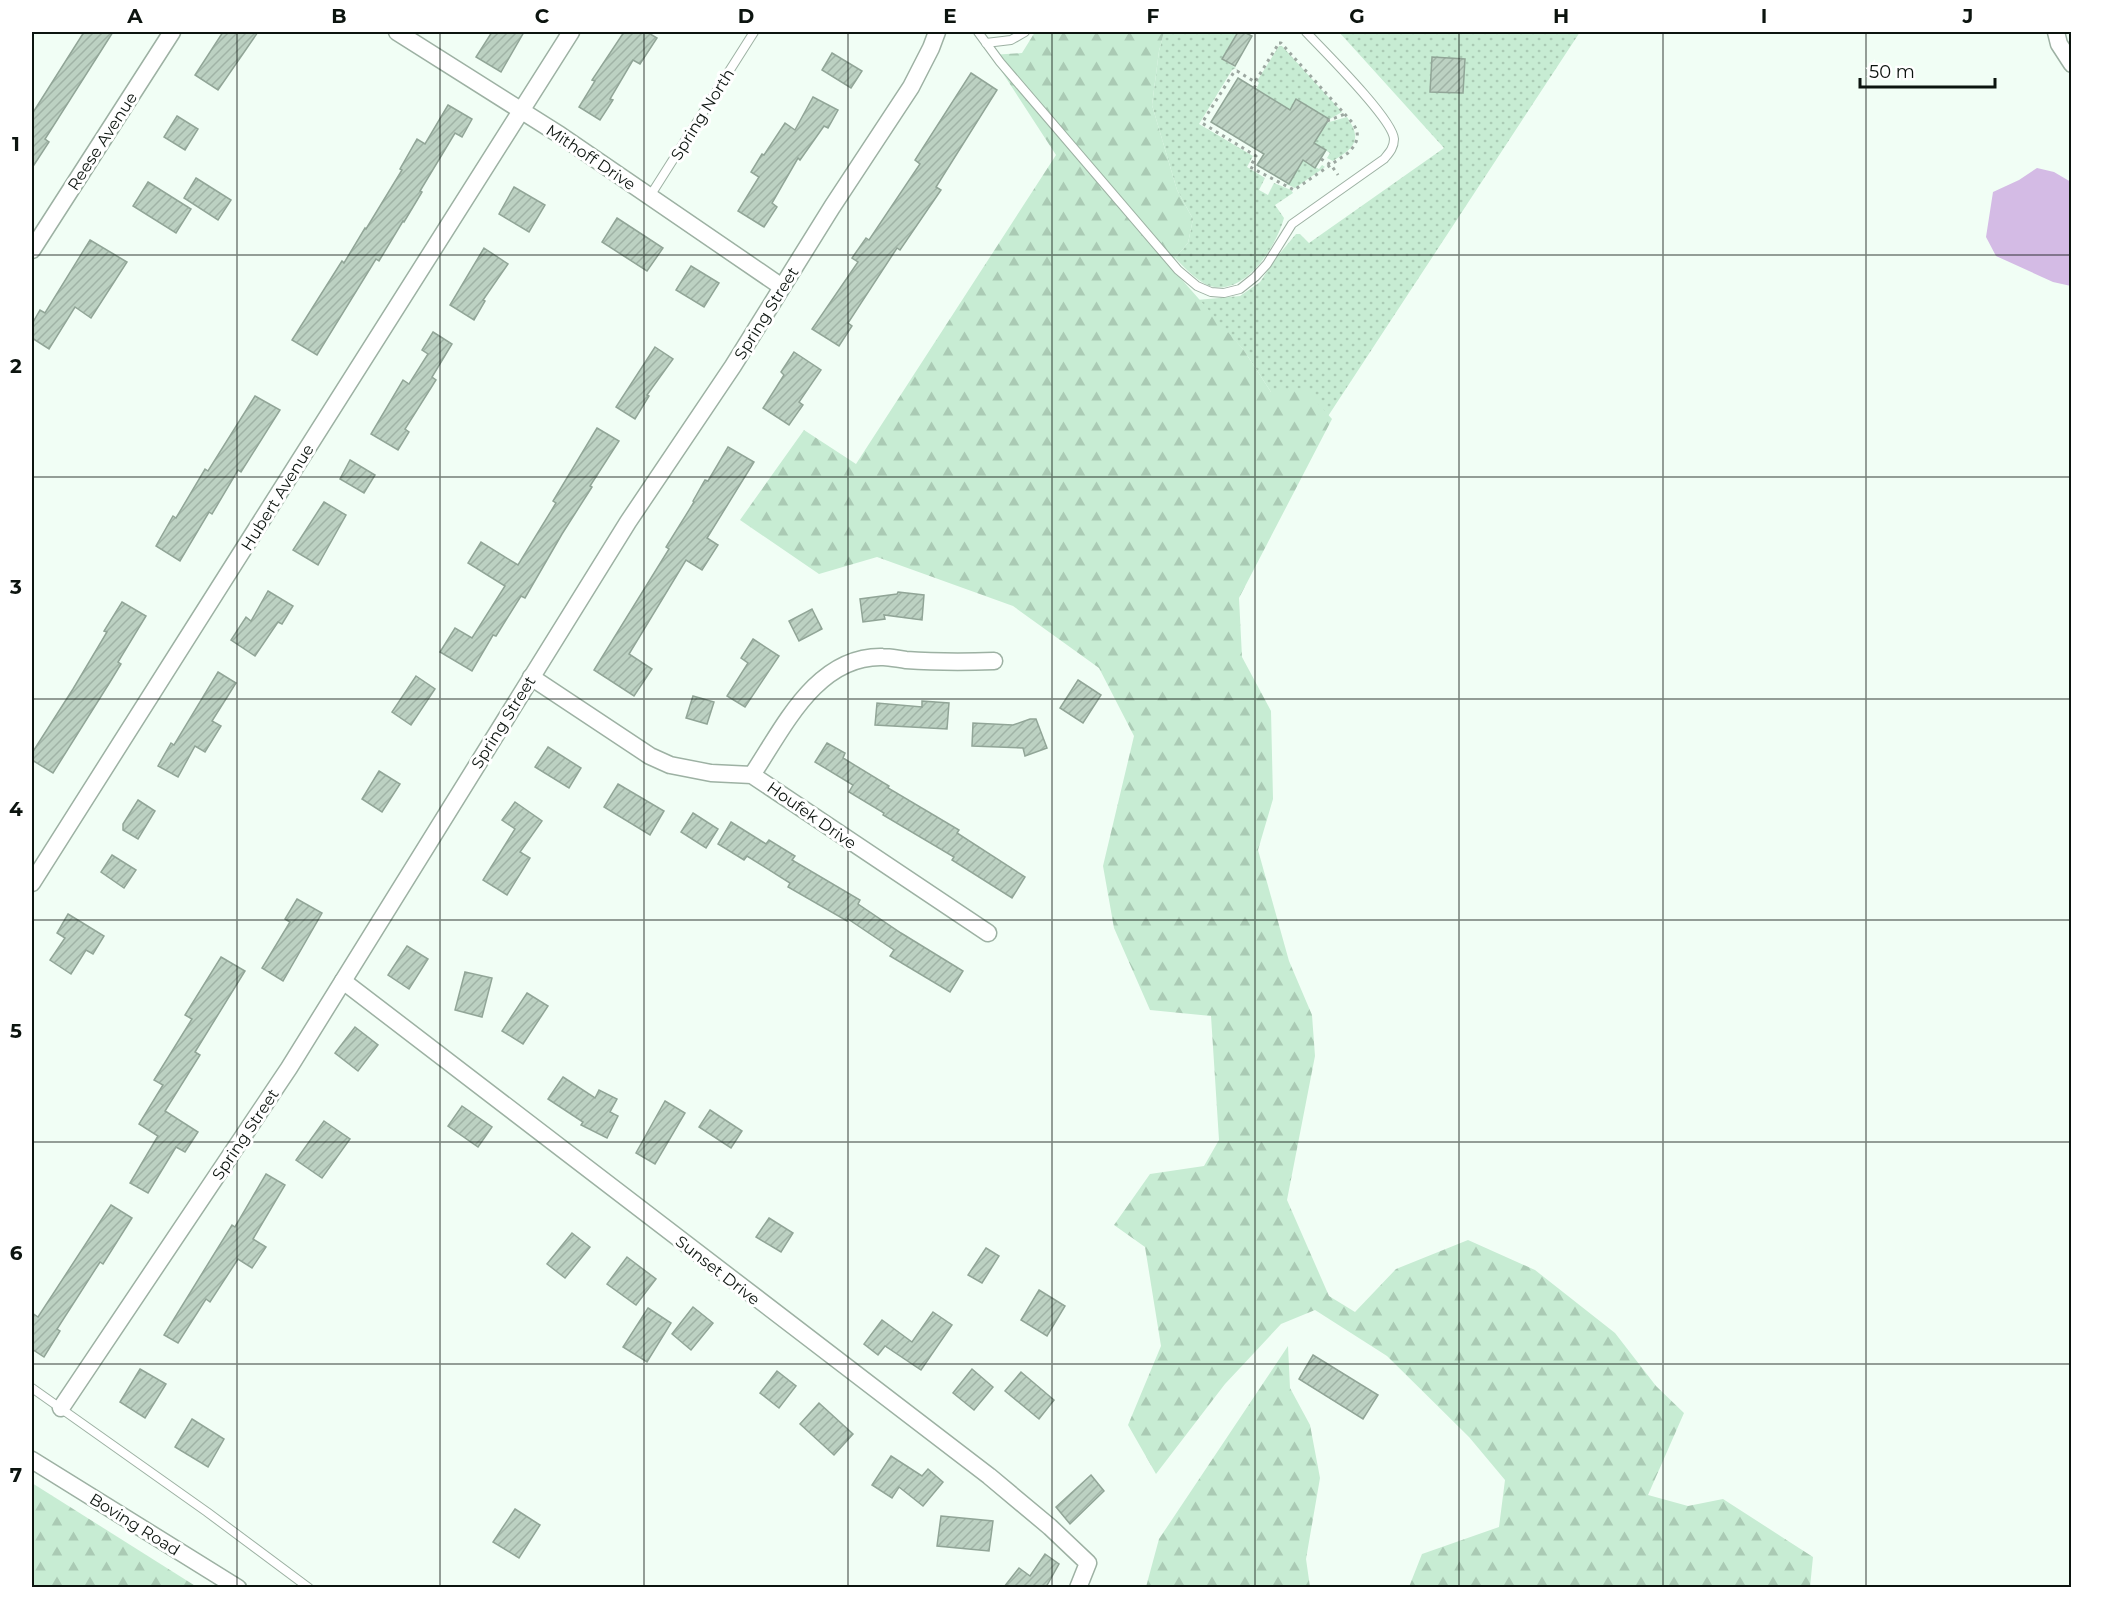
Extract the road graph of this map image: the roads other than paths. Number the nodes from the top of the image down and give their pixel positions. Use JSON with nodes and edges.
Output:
{"nodes":[{"id":1,"x":172,"y":32,"type":"edge"},
{"id":2,"x":397,"y":32,"type":"edge"},
{"id":3,"x":571,"y":32,"type":"edge"},
{"id":4,"x":754,"y":32,"type":"edge"},
{"id":5,"x":937,"y":32,"type":"edge"},
{"id":6,"x":978,"y":32,"type":"edge"},
{"id":7,"x":1025,"y":32,"type":"edge"},
{"id":8,"x":1306,"y":32,"type":"edge"},
{"id":9,"x":2056,"y":32,"type":"edge"},
{"id":10,"x":986,"y":43,"type":"junction"},
{"id":11,"x":2072,"y":64,"type":"edge"},
{"id":12,"x":522,"y":110,"type":"junction"},
{"id":13,"x":650,"y":196,"type":"junction"},
{"id":14,"x":34,"y":241,"type":"edge"},
{"id":15,"x":782,"y":287,"type":"junction"},
{"id":16,"x":994,"y":661,"type":"dead end"},
{"id":17,"x":531,"y":677,"type":"junction"},
{"id":18,"x":752,"y":775,"type":"junction"},
{"id":19,"x":32,"y":883,"type":"edge"},
{"id":20,"x":988,"y":933,"type":"dead end"},
{"id":21,"x":343,"y":981,"type":"junction"},
{"id":22,"x":32,"y":1388,"type":"edge"},
{"id":23,"x":61,"y":1408,"type":"junction"},
{"id":24,"x":32,"y":1460,"type":"edge"},
{"id":25,"x":238,"y":1587,"type":"edge"},
{"id":26,"x":309,"y":1587,"type":"edge"},
{"id":27,"x":1078,"y":1587,"type":"edge"}],
"edges":[{"from":1,"to":14,"type":"street","name":"Reese Avenue"},
{"from":2,"to":12,"type":"street","name":"Mithoff Drive"},
{"from":3,"to":12,"type":"street","name":"Hubert Avenue"},
{"from":4,"to":13,"type":"lane","name":"Spring North"},
{"from":5,"to":15,"type":"street","name":"Spring Street"},
{"from":6,"to":10,"type":"lane"},
{"from":7,"to":10,"type":"lane"},
{"from":8,"to":10,"type":"lane"},
{"from":9,"to":11,"type":"street"},
{"from":12,"to":13,"type":"street","name":"Mithoff Drive"},
{"from":12,"to":19,"type":"street","name":"Hubert Avenue"},
{"from":13,"to":15,"type":"street","name":"Mithoff Drive"},
{"from":15,"to":17,"type":"street","name":"Spring Street"},
{"from":16,"to":18,"type":"street"},
{"from":17,"to":18,"type":"street","name":"Houfek Drive"},
{"from":17,"to":21,"type":"street","name":"Spring Street"},
{"from":18,"to":20,"type":"street","name":"Houfek Drive"},
{"from":21,"to":23,"type":"street","name":"Spring Street"},
{"from":21,"to":27,"type":"street","name":"Sunset Drive"},
{"from":22,"to":23,"type":"lane"},
{"from":23,"to":26,"type":"lane"},
{"from":24,"to":25,"type":"street","name":"Boving Road"}]}
